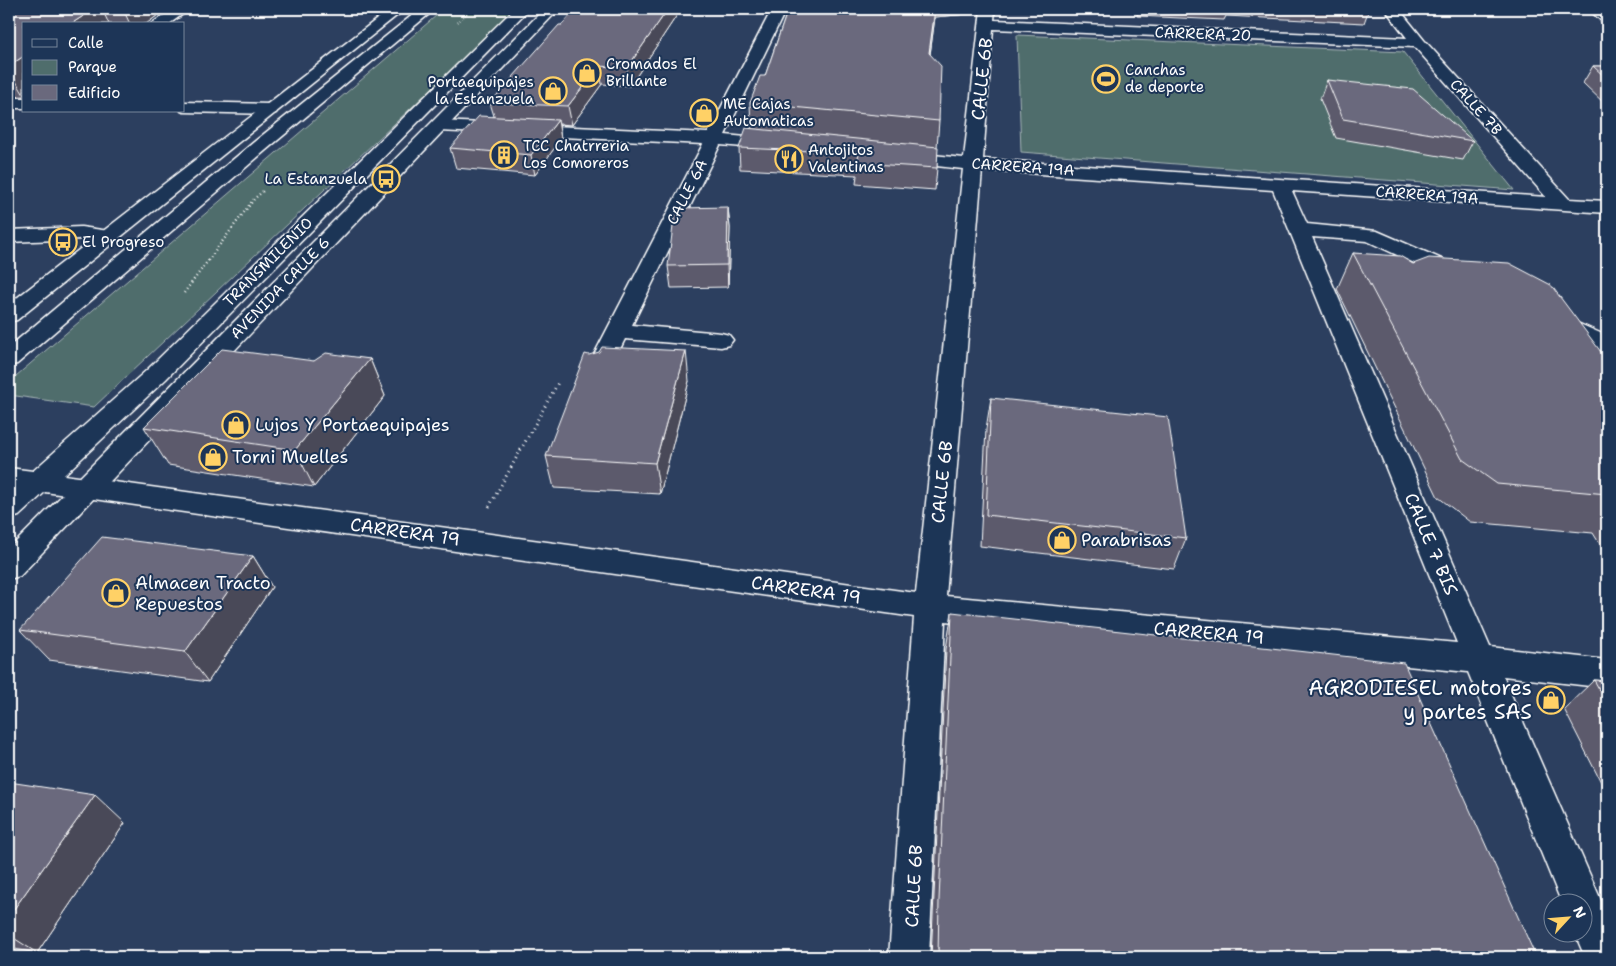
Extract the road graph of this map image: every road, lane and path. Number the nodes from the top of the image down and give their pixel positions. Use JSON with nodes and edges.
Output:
{"nodes":[{"id":1,"x":183,"y":9,"type":"edge"},
{"id":2,"x":398,"y":9,"type":"edge"},
{"id":3,"x":428,"y":9,"type":"edge"},
{"id":4,"x":473,"y":9,"type":"edge"},
{"id":5,"x":522,"y":9,"type":"edge"},
{"id":6,"x":552,"y":9,"type":"edge"},
{"id":7,"x":779,"y":9,"type":"edge"},
{"id":8,"x":1392,"y":9,"type":"edge"},
{"id":9,"x":1596,"y":9,"type":"edge"},
{"id":10,"x":988,"y":17,"type":"edge"},
{"id":11,"x":1607,"y":18,"type":"edge"},
{"id":12,"x":161,"y":22,"type":"edge"},
{"id":13,"x":451,"y":28,"type":"dead end"},
{"id":14,"x":1419,"y":43,"type":"junction"},
{"id":15,"x":9,"y":103,"type":"edge"},
{"id":16,"x":22,"y":103,"type":"edge"},
{"id":17,"x":185,"y":107,"type":"edge"},
{"id":18,"x":270,"y":109,"type":"junction"},
{"id":19,"x":438,"y":126,"type":"junction"},
{"id":20,"x":714,"y":138,"type":"junction"},
{"id":21,"x":791,"y":146,"type":"edge"},
{"id":22,"x":887,"y":156,"type":"edge"},
{"id":23,"x":973,"y":164,"type":"junction"},
{"id":24,"x":1280,"y":185,"type":"junction"},
{"id":25,"x":267,"y":188,"type":"dead end"},
{"id":26,"x":1562,"y":204,"type":"junction"},
{"id":27,"x":1607,"y":206,"type":"edge"},
{"id":28,"x":1298,"y":230,"type":"junction"},
{"id":29,"x":9,"y":236,"type":"edge"},
{"id":30,"x":109,"y":236,"type":"junction"},
{"id":31,"x":1476,"y":283,"type":"edge"},
{"id":32,"x":182,"y":296,"type":"dead end"},
{"id":33,"x":1537,"y":312,"type":"edge"},
{"id":34,"x":9,"y":315,"type":"edge"},
{"id":35,"x":618,"y":331,"type":"junction"},
{"id":36,"x":721,"y":340,"type":"dead end"},
{"id":37,"x":1607,"y":345,"type":"edge"},
{"id":38,"x":9,"y":359,"type":"edge"},
{"id":39,"x":563,"y":373,"type":"dead end"},
{"id":40,"x":595,"y":376,"type":"edge"},
{"id":41,"x":9,"y":478,"type":"edge"},
{"id":42,"x":39,"y":482,"type":"junction"},
{"id":43,"x":87,"y":487,"type":"junction"},
{"id":44,"x":9,"y":509,"type":"edge"},
{"id":45,"x":487,"y":512,"type":"dead end"},
{"id":46,"x":9,"y":568,"type":"edge"},
{"id":47,"x":930,"y":607,"type":"junction"},
{"id":48,"x":1480,"y":659,"type":"junction"},
{"id":49,"x":1607,"y":674,"type":"edge"},
{"id":50,"x":1578,"y":894,"type":"edge"},
{"id":51,"x":1594,"y":931,"type":"edge"},
{"id":52,"x":910,"y":957,"type":"edge"},
{"id":53,"x":1605,"y":957,"type":"edge"}],
"edges":[{"from":1,"to":12,"type":"street"},
{"from":2,"to":18,"type":"street"},
{"from":3,"to":38,"type":"street"},
{"from":4,"to":13,"type":"path"},
{"from":5,"to":42,"type":"street","name":"TRANSMILENIO"},
{"from":6,"to":19,"type":"street","name":"AVENIDA CALLE 6"},
{"from":7,"to":20,"type":"street","name":"CALLE 6A"},
{"from":8,"to":14,"type":"street","name":"CALLE 7B"},
{"from":9,"to":11,"type":"street"},
{"from":10,"to":14,"type":"street","name":"CARRERA 20"},
{"from":10,"to":23,"type":"street","name":"CALLE 6B"},
{"from":14,"to":26,"type":"street","name":"CALLE 7B"},
{"from":15,"to":16,"type":"street"},
{"from":17,"to":18,"type":"street"},
{"from":18,"to":30,"type":"street"},
{"from":19,"to":20,"type":"street"},
{"from":19,"to":43,"type":"street","name":"AVENIDA CALLE 6"},
{"from":20,"to":21,"type":"street"},
{"from":20,"to":35,"type":"street","name":"CALLE 6A"},
{"from":22,"to":23,"type":"street","name":"CARRERA 19A"},
{"from":23,"to":24,"type":"street","name":"CARRERA 19A"},
{"from":23,"to":47,"type":"street","name":"CALLE 6B"},
{"from":24,"to":26,"type":"street","name":"CARRERA 19A"},
{"from":24,"to":28,"type":"street","name":"CALLE 7 BIS"},
{"from":25,"to":32,"type":"path"},
{"from":26,"to":27,"type":"street","name":"CARRERA 19A"},
{"from":28,"to":31,"type":"street"},
{"from":28,"to":48,"type":"street","name":"CALLE 7 BIS"},
{"from":29,"to":30,"type":"street"},
{"from":30,"to":34,"type":"street"},
{"from":33,"to":37,"type":"street"},
{"from":35,"to":36,"type":"street"},
{"from":35,"to":40,"type":"street","name":"CALLE 6A"},
{"from":39,"to":45,"type":"path"},
{"from":41,"to":42,"type":"street","name":"CARRERA 19"},
{"from":42,"to":43,"type":"street","name":"CARRERA 19"},
{"from":42,"to":44,"type":"street","name":"TRANSMILENIO"},
{"from":43,"to":46,"type":"street","name":"AVENIDA CALLE 6"},
{"from":43,"to":47,"type":"street","name":"CARRERA 19"},
{"from":47,"to":48,"type":"street","name":"CARRERA 19"},
{"from":47,"to":52,"type":"street","name":"CALLE 6B"},
{"from":48,"to":49,"type":"street","name":"CARRERA 19"},
{"from":48,"to":50,"type":"street","name":"CALLE 7 BIS"},
{"from":51,"to":53,"type":"street","name":"CALLE 7 BIS"}]}
